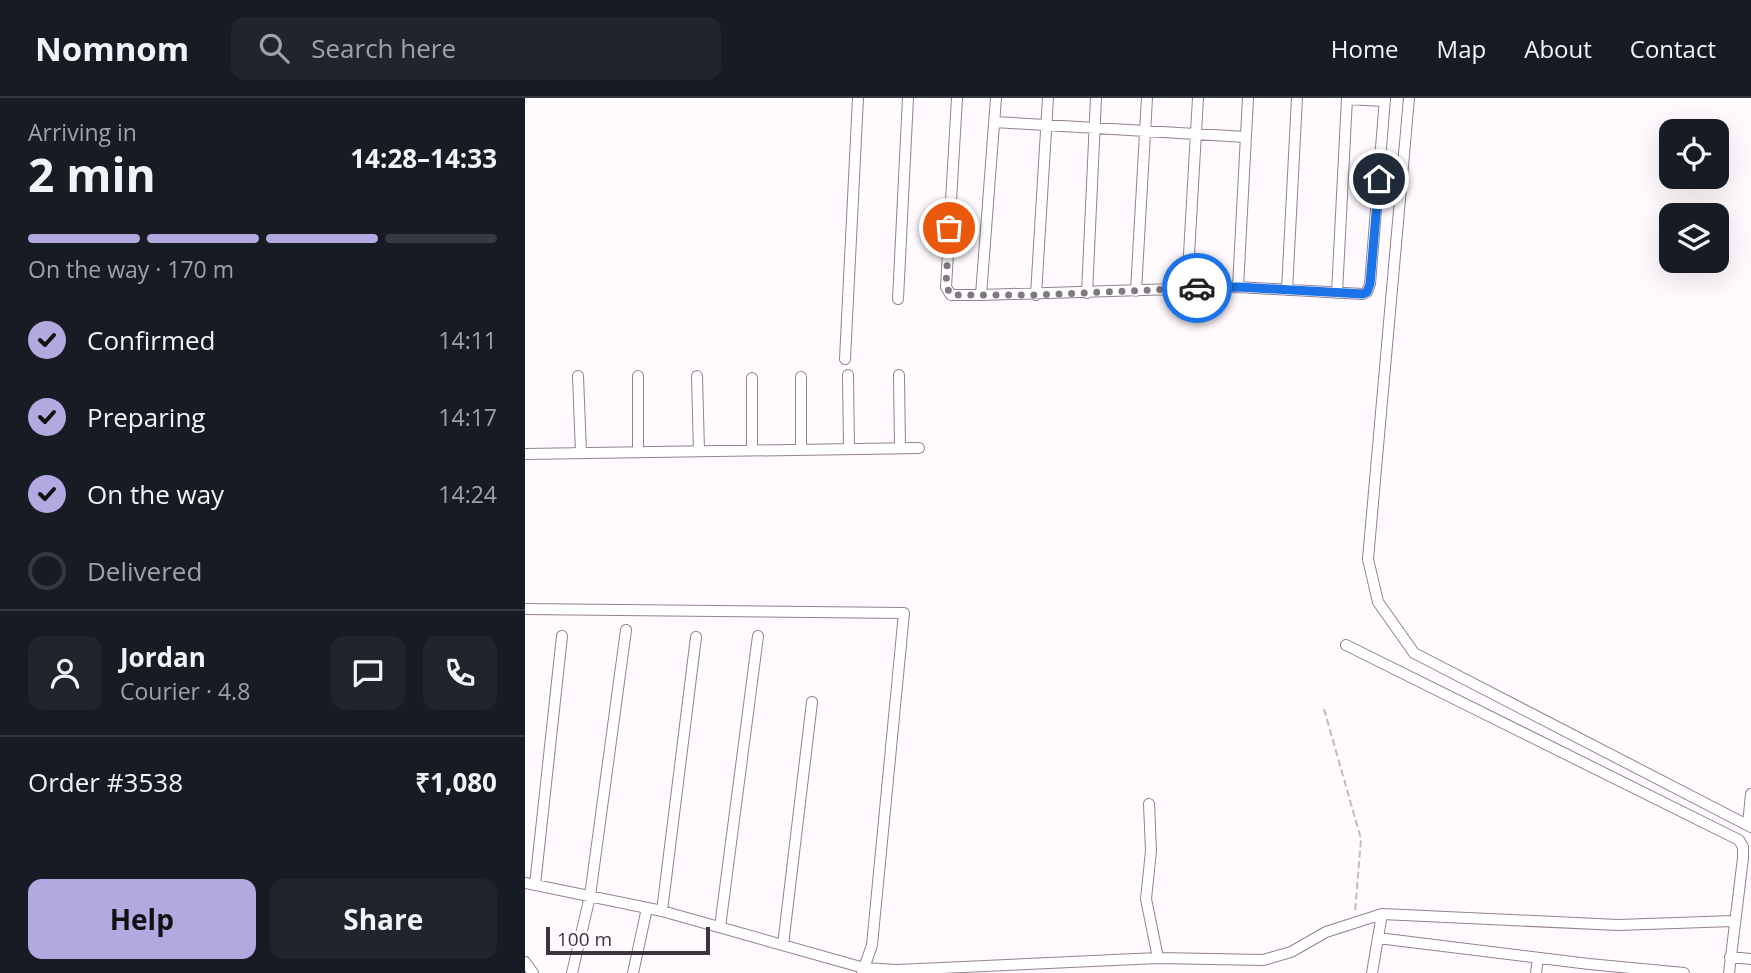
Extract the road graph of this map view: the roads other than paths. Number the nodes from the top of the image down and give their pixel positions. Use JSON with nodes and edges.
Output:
{"nodes":[{"id":1,"x":858,"y":98,"type":"edge"},
{"id":2,"x":908,"y":98,"type":"edge"},
{"id":3,"x":957,"y":98,"type":"edge"},
{"id":4,"x":996,"y":98,"type":"edge"},
{"id":5,"x":1048,"y":98,"type":"edge"},
{"id":6,"x":1096,"y":98,"type":"edge"},
{"id":7,"x":1147,"y":98,"type":"edge"},
{"id":8,"x":1198,"y":98,"type":"edge"},
{"id":9,"x":1248,"y":98,"type":"edge"},
{"id":10,"x":1297,"y":98,"type":"edge"},
{"id":11,"x":1347,"y":98,"type":"edge"},
{"id":12,"x":1409,"y":98,"type":"edge"},
{"id":13,"x":1385,"y":99,"type":"edge"},
{"id":14,"x":995,"y":122,"type":"junction"},
{"id":15,"x":1046,"y":125,"type":"junction"},
{"id":16,"x":1095,"y":128,"type":"junction"},
{"id":17,"x":1145,"y":131,"type":"junction"},
{"id":18,"x":1196,"y":134,"type":"junction"},
{"id":19,"x":1246,"y":137,"type":"junction"},
{"id":20,"x":1238,"y":287,"type":"junction"},
{"id":21,"x":1188,"y":289,"type":"junction"},
{"id":22,"x":1287,"y":290,"type":"junction"},
{"id":23,"x":1136,"y":291,"type":"junction"},
{"id":24,"x":1087,"y":293,"type":"junction"},
{"id":25,"x":1337,"y":293,"type":"junction"},
{"id":26,"x":981,"y":295,"type":"junction"},
{"id":27,"x":1036,"y":295,"type":"junction"},
{"id":28,"x":898,"y":299,"type":"dead end"},
{"id":29,"x":845,"y":359,"type":"dead end"},
{"id":30,"x":848,"y":375,"type":"dead end"},
{"id":31,"x":899,"y":375,"type":"dead end"},
{"id":32,"x":578,"y":376,"type":"dead end"},
{"id":33,"x":638,"y":376,"type":"dead end"},
{"id":34,"x":697,"y":376,"type":"dead end"},
{"id":35,"x":752,"y":377,"type":"dead end"},
{"id":36,"x":801,"y":377,"type":"dead end"},
{"id":37,"x":900,"y":448,"type":"junction"},
{"id":38,"x":919,"y":448,"type":"dead end"},
{"id":39,"x":801,"y":449,"type":"junction"},
{"id":40,"x":849,"y":449,"type":"junction"},
{"id":41,"x":752,"y":450,"type":"junction"},
{"id":42,"x":699,"y":451,"type":"junction"},
{"id":43,"x":638,"y":452,"type":"junction"},
{"id":44,"x":581,"y":453,"type":"junction"},
{"id":45,"x":525,"y":454,"type":"edge"},
{"id":46,"x":525,"y":609,"type":"edge"},
{"id":47,"x":626,"y":631,"type":"dead end"},
{"id":48,"x":562,"y":636,"type":"dead end"},
{"id":49,"x":758,"y":636,"type":"dead end"},
{"id":50,"x":696,"y":637,"type":"dead end"},
{"id":51,"x":1346,"y":645,"type":"dead end"},
{"id":52,"x":812,"y":702,"type":"dead end"},
{"id":53,"x":1751,"y":794,"type":"edge"},
{"id":54,"x":1149,"y":804,"type":"dead end"},
{"id":55,"x":1749,"y":826,"type":"edge"},
{"id":56,"x":530,"y":884,"type":"edge"},
{"id":57,"x":590,"y":896,"type":"junction"},
{"id":58,"x":647,"y":908,"type":"junction"},
{"id":59,"x":663,"y":911,"type":"junction"},
{"id":60,"x":1382,"y":914,"type":"junction"},
{"id":61,"x":1733,"y":921,"type":"junction"},
{"id":62,"x":720,"y":927,"type":"junction"},
{"id":63,"x":1378,"y":938,"type":"junction"},
{"id":64,"x":783,"y":945,"type":"junction"},
{"id":65,"x":1730,"y":957,"type":"junction"},
{"id":66,"x":1158,"y":958,"type":"junction"},
{"id":67,"x":1538,"y":958,"type":"junction"},
{"id":68,"x":1751,"y":959,"type":"edge"},
{"id":69,"x":525,"y":962,"type":"edge"},
{"id":70,"x":1589,"y":969,"type":"edge"},
{"id":71,"x":863,"y":971,"type":"edge"},
{"id":72,"x":533,"y":973,"type":"edge"},
{"id":73,"x":572,"y":973,"type":"edge"},
{"id":74,"x":633,"y":973,"type":"edge"},
{"id":75,"x":1372,"y":973,"type":"edge"},
{"id":76,"x":1536,"y":973,"type":"edge"},
{"id":77,"x":1683,"y":973,"type":"edge"},
{"id":78,"x":1729,"y":973,"type":"edge"}],
"edges":[{"from":1,"to":29,"type":"street"},
{"from":2,"to":28,"type":"street"},
{"from":3,"to":26,"type":"street"},
{"from":4,"to":14,"type":"street"},
{"from":5,"to":15,"type":"street"},
{"from":6,"to":16,"type":"street"},
{"from":7,"to":17,"type":"street"},
{"from":8,"to":18,"type":"street"},
{"from":9,"to":19,"type":"street"},
{"from":10,"to":22,"type":"street"},
{"from":11,"to":13,"type":"street"},
{"from":11,"to":25,"type":"street"},
{"from":12,"to":55,"type":"street"},
{"from":13,"to":25,"type":"street"},
{"from":14,"to":15,"type":"street"},
{"from":14,"to":26,"type":"street"},
{"from":15,"to":16,"type":"street"},
{"from":15,"to":27,"type":"street"},
{"from":16,"to":17,"type":"street"},
{"from":16,"to":24,"type":"street"},
{"from":17,"to":18,"type":"street"},
{"from":17,"to":23,"type":"street"},
{"from":18,"to":19,"type":"street"},
{"from":18,"to":21,"type":"street"},
{"from":19,"to":20,"type":"street"},
{"from":20,"to":21,"type":"street"},
{"from":20,"to":22,"type":"street"},
{"from":21,"to":23,"type":"street"},
{"from":22,"to":25,"type":"street"},
{"from":23,"to":24,"type":"street"},
{"from":24,"to":27,"type":"street"},
{"from":26,"to":27,"type":"street"},
{"from":30,"to":40,"type":"street"},
{"from":31,"to":37,"type":"street"},
{"from":32,"to":44,"type":"street"},
{"from":33,"to":43,"type":"street"},
{"from":34,"to":42,"type":"street"},
{"from":35,"to":41,"type":"street"},
{"from":36,"to":39,"type":"street"},
{"from":37,"to":38,"type":"street"},
{"from":37,"to":40,"type":"street"},
{"from":39,"to":40,"type":"street"},
{"from":39,"to":41,"type":"street"},
{"from":41,"to":42,"type":"street"},
{"from":42,"to":43,"type":"street"},
{"from":43,"to":44,"type":"street"},
{"from":44,"to":45,"type":"street"},
{"from":46,"to":71,"type":"street"},
{"from":47,"to":57,"type":"street"},
{"from":48,"to":56,"type":"street"},
{"from":49,"to":62,"type":"street"},
{"from":50,"to":59,"type":"street"},
{"from":51,"to":61,"type":"street"},
{"from":52,"to":64,"type":"street"},
{"from":53,"to":55,"type":"street"},
{"from":54,"to":66,"type":"street"},
{"from":56,"to":57,"type":"street"},
{"from":57,"to":58,"type":"street"},
{"from":57,"to":73,"type":"street"},
{"from":58,"to":59,"type":"street"},
{"from":58,"to":74,"type":"street"},
{"from":59,"to":62,"type":"street"},
{"from":60,"to":61,"type":"street"},
{"from":60,"to":63,"type":"street"},
{"from":60,"to":66,"type":"street"},
{"from":61,"to":65,"type":"street"},
{"from":62,"to":64,"type":"street"},
{"from":63,"to":67,"type":"street"},
{"from":63,"to":75,"type":"street"},
{"from":64,"to":71,"type":"street"},
{"from":65,"to":68,"type":"street"},
{"from":65,"to":78,"type":"street"},
{"from":66,"to":71,"type":"street"},
{"from":67,"to":70,"type":"street"},
{"from":67,"to":76,"type":"street"},
{"from":69,"to":72,"type":"street"},
{"from":70,"to":77,"type":"street"}]}
